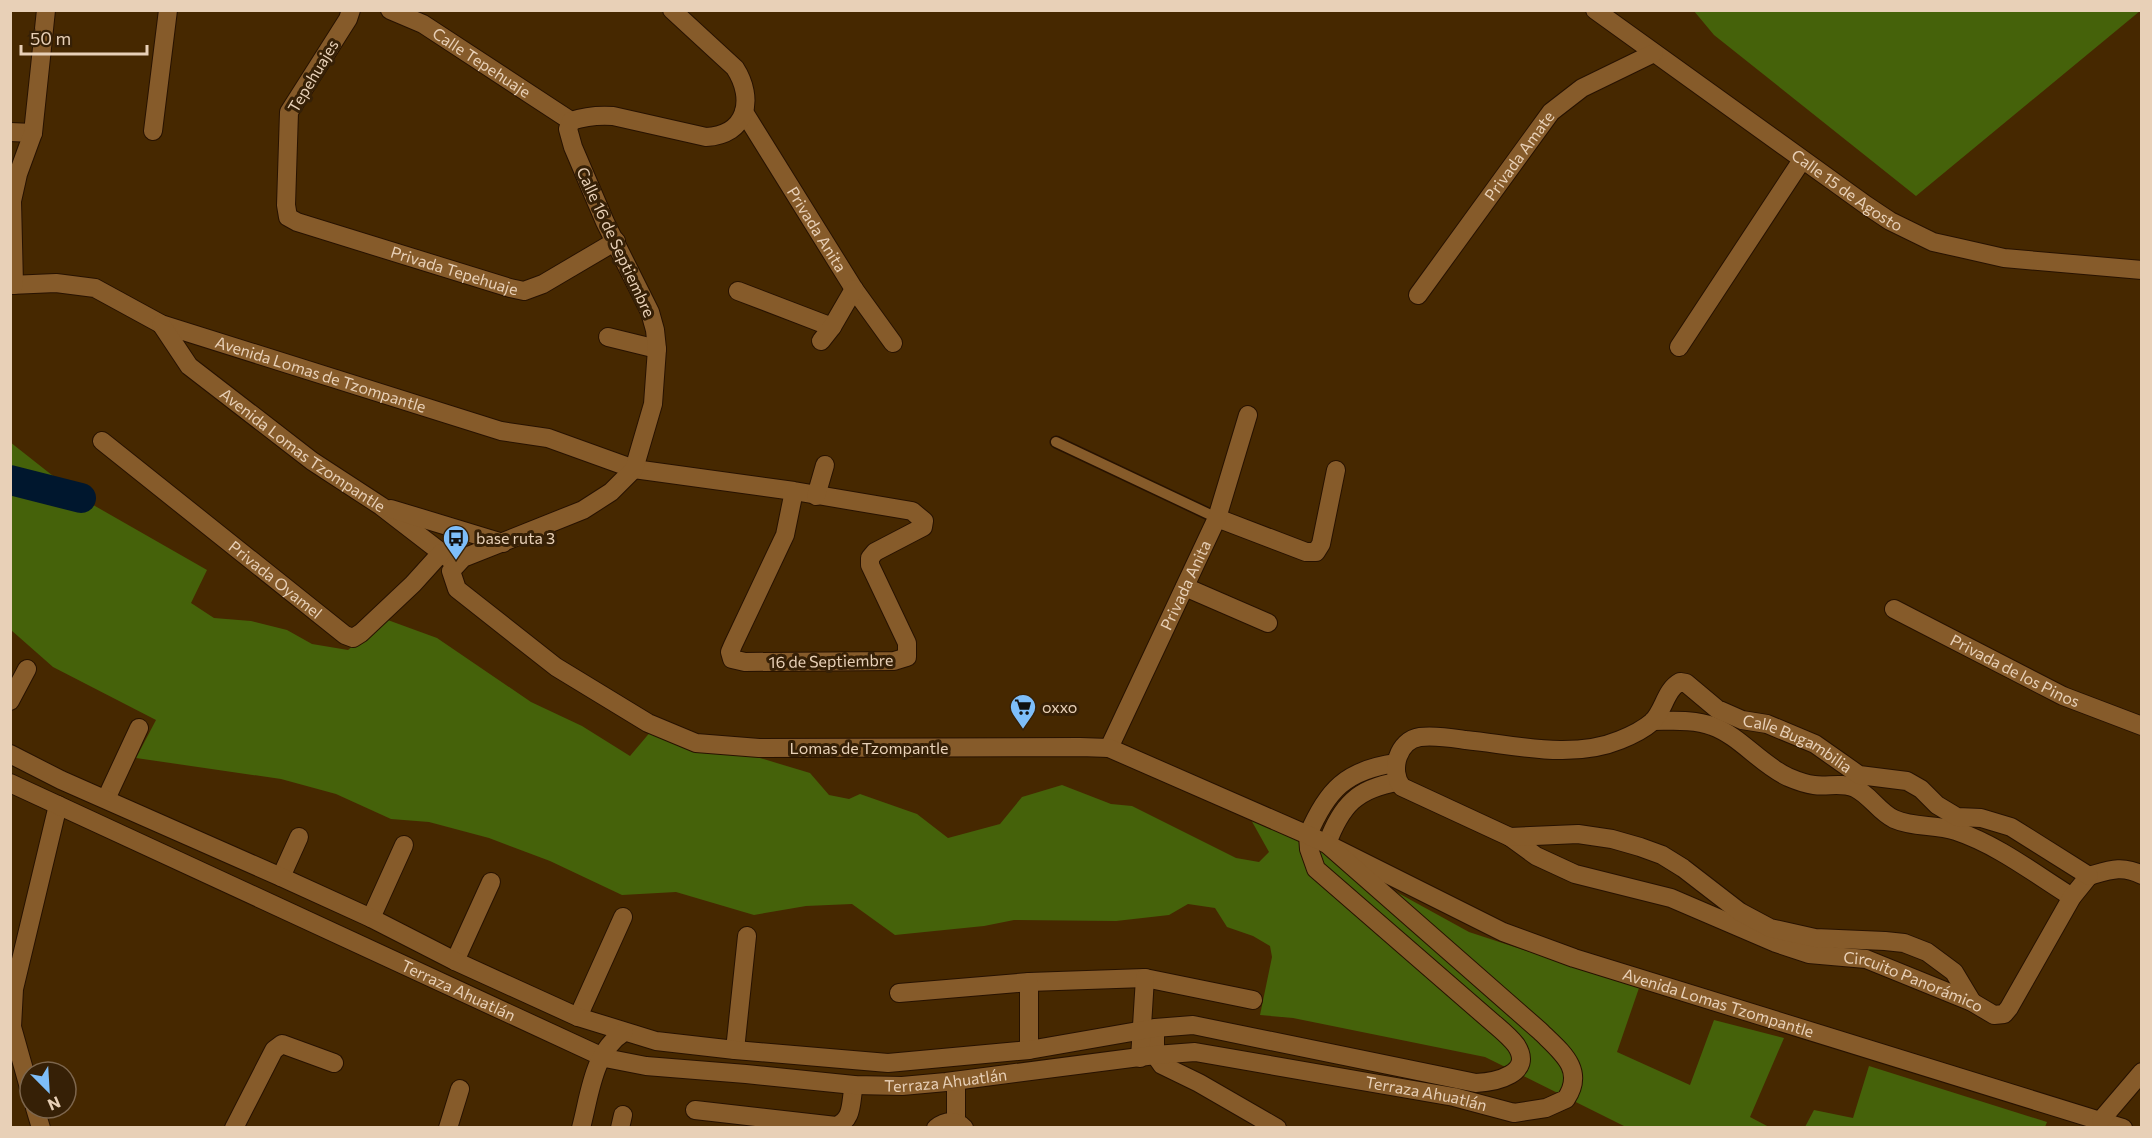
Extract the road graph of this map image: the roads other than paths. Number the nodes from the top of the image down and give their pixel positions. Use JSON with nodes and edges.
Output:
{"nodes":[{"id":1,"x":46,"y":10,"type":"edge"},
{"id":2,"x":168,"y":10,"type":"edge"},
{"id":3,"x":351,"y":10,"type":"edge"},
{"id":4,"x":390,"y":10,"type":"edge"},
{"id":5,"x":672,"y":10,"type":"edge"},
{"id":6,"x":1595,"y":10,"type":"edge"},
{"id":7,"x":1654,"y":53,"type":"junction"},
{"id":8,"x":744,"y":112,"type":"junction"},
{"id":9,"x":571,"y":121,"type":"junction"},
{"id":10,"x":153,"y":131,"type":"dead end"},
{"id":11,"x":10,"y":132,"type":"edge"},
{"id":12,"x":33,"y":133,"type":"junction"},
{"id":13,"x":1802,"y":160,"type":"junction"},
{"id":14,"x":288,"y":217,"type":"joint"},
{"id":15,"x":616,"y":241,"type":"junction"},
{"id":16,"x":2142,"y":270,"type":"edge"},
{"id":17,"x":12,"y":285,"type":"edge"},
{"id":18,"x":854,"y":289,"type":"junction"},
{"id":19,"x":738,"y":291,"type":"dead end"},
{"id":20,"x":1418,"y":295,"type":"dead end"},
{"id":21,"x":161,"y":324,"type":"junction"},
{"id":22,"x":608,"y":337,"type":"dead end"},
{"id":23,"x":893,"y":342,"type":"dead end"},
{"id":24,"x":1679,"y":347,"type":"dead end"},
{"id":25,"x":657,"y":348,"type":"junction"},
{"id":26,"x":1248,"y":416,"type":"dead end"},
{"id":27,"x":102,"y":441,"type":"dead end"},
{"id":28,"x":1056,"y":442,"type":"dead end"},
{"id":29,"x":825,"y":465,"type":"dead end"},
{"id":30,"x":634,"y":468,"type":"junction"},
{"id":31,"x":1336,"y":470,"type":"dead end"},
{"id":32,"x":794,"y":491,"type":"junction"},
{"id":33,"x":816,"y":496,"type":"junction"},
{"id":34,"x":381,"y":506,"type":"junction"},
{"id":35,"x":1217,"y":518,"type":"junction"},
{"id":36,"x":503,"y":543,"type":"junction"},
{"id":37,"x":441,"y":553,"type":"junction"},
{"id":38,"x":454,"y":568,"type":"junction"},
{"id":39,"x":1185,"y":587,"type":"junction"},
{"id":40,"x":1894,"y":609,"type":"dead end"},
{"id":41,"x":1268,"y":623,"type":"dead end"},
{"id":42,"x":27,"y":669,"type":"dead end"},
{"id":43,"x":10,"y":701,"type":"edge"},
{"id":44,"x":1714,"y":717,"type":"junction"},
{"id":45,"x":1653,"y":722,"type":"junction"},
{"id":46,"x":2142,"y":726,"type":"edge"},
{"id":47,"x":139,"y":728,"type":"dead end"},
{"id":48,"x":1109,"y":748,"type":"junction"},
{"id":49,"x":10,"y":754,"type":"edge"},
{"id":50,"x":1396,"y":771,"type":"junction"},
{"id":51,"x":1857,"y":781,"type":"junction"},
{"id":52,"x":10,"y":783,"type":"edge"},
{"id":53,"x":106,"y":799,"type":"junction"},
{"id":54,"x":58,"y":805,"type":"junction"},
{"id":55,"x":1956,"y":824,"type":"junction"},
{"id":56,"x":1308,"y":836,"type":"junction"},
{"id":57,"x":299,"y":837,"type":"dead end"},
{"id":58,"x":1510,"y":837,"type":"junction"},
{"id":59,"x":1327,"y":844,"type":"junction"},
{"id":60,"x":404,"y":845,"type":"dead end"},
{"id":61,"x":2142,"y":875,"type":"edge"},
{"id":62,"x":2089,"y":876,"type":"junction"},
{"id":63,"x":281,"y":877,"type":"junction"},
{"id":64,"x":491,"y":882,"type":"dead end"},
{"id":65,"x":2072,"y":897,"type":"junction"},
{"id":66,"x":623,"y":917,"type":"dead end"},
{"id":67,"x":371,"y":918,"type":"junction"},
{"id":68,"x":747,"y":936,"type":"dead end"},
{"id":69,"x":1812,"y":946,"type":"junction"},
{"id":70,"x":455,"y":961,"type":"junction"},
{"id":71,"x":1144,"y":978,"type":"junction"},
{"id":72,"x":1029,"y":982,"type":"junction"},
{"id":73,"x":899,"y":993,"type":"dead end"},
{"id":74,"x":1253,"y":1000,"type":"dead end"},
{"id":75,"x":1972,"y":1002,"type":"junction"},
{"id":76,"x":578,"y":1017,"type":"junction"},
{"id":77,"x":1148,"y":1029,"type":"junction"},
{"id":78,"x":624,"y":1032,"type":"junction"},
{"id":79,"x":656,"y":1041,"type":"junction"},
{"id":80,"x":735,"y":1050,"type":"junction"},
{"id":81,"x":1029,"y":1050,"type":"junction"},
{"id":82,"x":1147,"y":1056,"type":"junction"},
{"id":83,"x":600,"y":1057,"type":"junction"},
{"id":84,"x":21,"y":1060,"type":"edge"},
{"id":85,"x":334,"y":1062,"type":"dead end"},
{"id":86,"x":646,"y":1066,"type":"junction"},
{"id":87,"x":2142,"y":1072,"type":"edge"},
{"id":88,"x":951,"y":1082,"type":"junction"},
{"id":89,"x":854,"y":1085,"type":"junction"},
{"id":90,"x":460,"y":1089,"type":"dead end"},
{"id":91,"x":695,"y":1110,"type":"dead end"},
{"id":92,"x":2102,"y":1120,"type":"junction"},
{"id":93,"x":951,"y":1125,"type":"edge"},
{"id":94,"x":234,"y":1128,"type":"edge"},
{"id":95,"x":448,"y":1128,"type":"edge"},
{"id":96,"x":581,"y":1128,"type":"edge"},
{"id":97,"x":1277,"y":1128,"type":"edge"},
{"id":98,"x":2123,"y":1128,"type":"edge"}],
"edges":[{"from":1,"to":12,"type":"street"},
{"from":2,"to":10,"type":"street"},
{"from":3,"to":14,"type":"street","name":"Tepehuajes"},
{"from":4,"to":9,"type":"street","name":"Calle Tepehuaje"},
{"from":5,"to":8,"type":"street"},
{"from":6,"to":7,"type":"street","name":"Calle 15 de Agosto"},
{"from":7,"to":13,"type":"street","name":"Calle 15 de Agosto"},
{"from":7,"to":20,"type":"street","name":"Privada Amate"},
{"from":8,"to":9,"type":"street"},
{"from":8,"to":18,"type":"street","name":"Privada Anita"},
{"from":9,"to":15,"type":"street","name":"Calle 16 de Septiembre"},
{"from":11,"to":12,"type":"street"},
{"from":12,"to":17,"type":"street"},
{"from":13,"to":16,"type":"street","name":"Calle 15 de Agosto"},
{"from":13,"to":24,"type":"street"},
{"from":14,"to":15,"type":"street","name":"Privada Tepehuaje"},
{"from":15,"to":25,"type":"street","name":"Calle 16 de Septiembre"},
{"from":17,"to":21,"type":"street","name":"Avenida Lomas de Tzompantle"},
{"from":18,"to":19,"type":"street"},
{"from":18,"to":23,"type":"street","name":"Privada Anita"},
{"from":21,"to":30,"type":"street","name":"Avenida Lomas de Tzompantle"},
{"from":21,"to":34,"type":"street","name":"Avenida Lomas Tzompantle"},
{"from":22,"to":25,"type":"street"},
{"from":25,"to":30,"type":"street","name":"Calle 16 de Septiembre"},
{"from":26,"to":35,"type":"street","name":"Privada Anita"},
{"from":27,"to":37,"type":"street","name":"Privada Oyamel"},
{"from":28,"to":35,"type":"lane"},
{"from":29,"to":33,"type":"street"},
{"from":30,"to":32,"type":"street","name":"16 de Septiembre"},
{"from":30,"to":36,"type":"street","name":"Calle 16 de Septiembre"},
{"from":31,"to":35,"type":"street"},
{"from":32,"to":33,"type":"street","name":"16 de Septiembre"},
{"from":32,"to":33,"type":"street","name":"16 de Septiembre"},
{"from":34,"to":36,"type":"street"},
{"from":34,"to":37,"type":"street","name":"Avenida Lomas Tzompantle"},
{"from":35,"to":39,"type":"street","name":"Privada Anita"},
{"from":36,"to":38,"type":"street","name":"Calle 16 de Septiembre"},
{"from":37,"to":38,"type":"street","name":"Avenida Lomas Tzompantle"},
{"from":38,"to":48,"type":"street","name":"Lomas de Tzompantle"},
{"from":39,"to":41,"type":"street"},
{"from":39,"to":48,"type":"street","name":"Privada Anita"},
{"from":40,"to":46,"type":"street","name":"Privada de los Pinos"},
{"from":42,"to":43,"type":"street"},
{"from":44,"to":45,"type":"street","name":"Calle Bugambilia"},
{"from":44,"to":45,"type":"street","name":"Calle Bugambilia"},
{"from":44,"to":51,"type":"street","name":"Calle Bugambilia"},
{"from":44,"to":51,"type":"street","name":"Calle Bugambilia"},
{"from":45,"to":50,"type":"street","name":"Calle Bugambilia"},
{"from":47,"to":53,"type":"street"},
{"from":48,"to":56,"type":"street","name":"Lomas de Tzompantle"},
{"from":49,"to":53,"type":"street","name":"Terraza Ahuatlán"},
{"from":50,"to":56,"type":"street"},
{"from":50,"to":58,"type":"street","name":"Circuito Panorámico"},
{"from":50,"to":59,"type":"street"},
{"from":51,"to":55,"type":"street","name":"Calle Bugambilia"},
{"from":51,"to":55,"type":"street","name":"Calle Bugambilia"},
{"from":52,"to":54,"type":"street","name":"Terraza Ahuatlán"},
{"from":53,"to":63,"type":"street","name":"Terraza Ahuatlán"},
{"from":54,"to":83,"type":"street","name":"Terraza Ahuatlán"},
{"from":54,"to":84,"type":"street"},
{"from":55,"to":62,"type":"street","name":"Calle Bugambilia"},
{"from":55,"to":65,"type":"street","name":"Calle Bugambilia"},
{"from":56,"to":59,"type":"street","name":"Lomas de Tzompantle"},
{"from":56,"to":77,"type":"street","name":"Terraza Ahuatlán"},
{"from":57,"to":63,"type":"street"},
{"from":58,"to":69,"type":"street","name":"Circuito Panorámico"},
{"from":58,"to":69,"type":"street","name":"Circuito Panorámico"},
{"from":59,"to":82,"type":"street","name":"Terraza Ahuatlán"},
{"from":59,"to":92,"type":"street","name":"Avenida Lomas Tzompantle"},
{"from":60,"to":67,"type":"street"},
{"from":61,"to":62,"type":"street"},
{"from":62,"to":65,"type":"street"},
{"from":63,"to":67,"type":"street","name":"Terraza Ahuatlán"},
{"from":64,"to":70,"type":"street"},
{"from":65,"to":75,"type":"street"},
{"from":66,"to":76,"type":"street"},
{"from":67,"to":70,"type":"street","name":"Terraza Ahuatlán"},
{"from":68,"to":80,"type":"street"},
{"from":69,"to":75,"type":"street","name":"Circuito Panorámico"},
{"from":69,"to":75,"type":"street","name":"Circuito Panorámico"},
{"from":70,"to":76,"type":"street","name":"Terraza Ahuatlán"},
{"from":71,"to":72,"type":"street"},
{"from":71,"to":74,"type":"street"},
{"from":71,"to":77,"type":"street"},
{"from":72,"to":73,"type":"street"},
{"from":72,"to":81,"type":"street"},
{"from":76,"to":78,"type":"street","name":"Terraza Ahuatlán"},
{"from":77,"to":81,"type":"street","name":"Terraza Ahuatlán"},
{"from":77,"to":82,"type":"street"},
{"from":78,"to":79,"type":"street","name":"Terraza Ahuatlán"},
{"from":78,"to":83,"type":"street"},
{"from":79,"to":80,"type":"street","name":"Terraza Ahuatlán"},
{"from":79,"to":86,"type":"street"},
{"from":80,"to":81,"type":"street","name":"Terraza Ahuatlán"},
{"from":82,"to":88,"type":"street","name":"Terraza Ahuatlán"},
{"from":82,"to":97,"type":"street"},
{"from":83,"to":86,"type":"street","name":"Terraza Ahuatlán"},
{"from":83,"to":96,"type":"street"},
{"from":85,"to":94,"type":"street"},
{"from":86,"to":89,"type":"street","name":"Terraza Ahuatlán"},
{"from":87,"to":92,"type":"street"},
{"from":88,"to":89,"type":"street","name":"Terraza Ahuatlán"},
{"from":88,"to":93,"type":"street"},
{"from":89,"to":91,"type":"street"},
{"from":90,"to":95,"type":"street"},
{"from":92,"to":98,"type":"street","name":"Avenida Lomas Tzompantle"}]}
